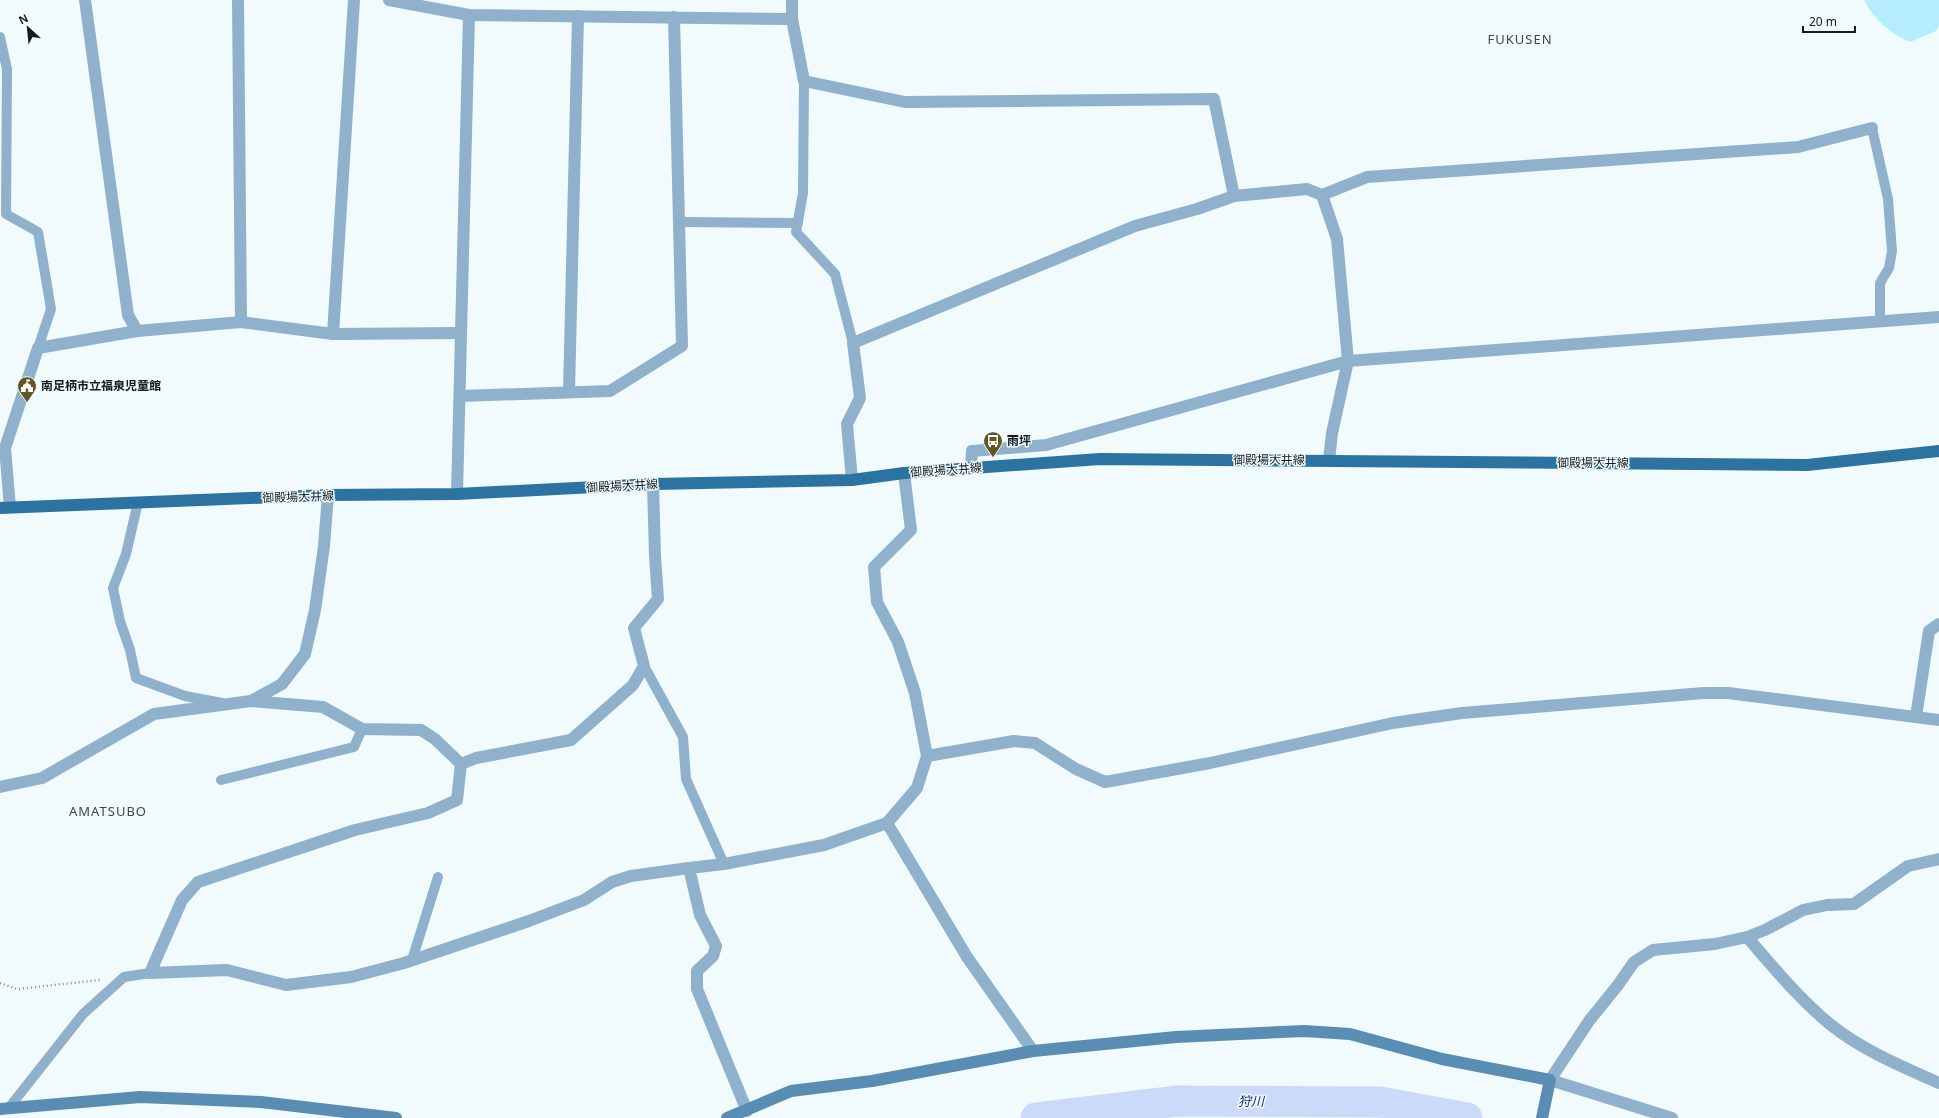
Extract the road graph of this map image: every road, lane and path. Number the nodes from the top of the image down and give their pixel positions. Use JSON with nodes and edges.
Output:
{"nodes":[{"id":1,"x":85,"y":0,"type":"edge"},
{"id":2,"x":238,"y":0,"type":"edge"},
{"id":3,"x":354,"y":0,"type":"edge"},
{"id":4,"x":389,"y":0,"type":"edge"},
{"id":5,"x":792,"y":0,"type":"edge"},
{"id":6,"x":469,"y":15,"type":"junction"},
{"id":7,"x":578,"y":16,"type":"junction"},
{"id":8,"x":674,"y":17,"type":"junction"},
{"id":9,"x":792,"y":19,"type":"junction"},
{"id":10,"x":0,"y":37,"type":"edge"},
{"id":11,"x":804,"y":81,"type":"junction"},
{"id":12,"x":1872,"y":128,"type":"joint"},
{"id":13,"x":1322,"y":195,"type":"junction"},
{"id":14,"x":1234,"y":196,"type":"junction"},
{"id":15,"x":678,"y":222,"type":"junction"},
{"id":16,"x":798,"y":223,"type":"junction"},
{"id":17,"x":1939,"y":317,"type":"edge"},
{"id":18,"x":1880,"y":321,"type":"junction"},
{"id":19,"x":241,"y":322,"type":"junction"},
{"id":20,"x":137,"y":332,"type":"junction"},
{"id":21,"x":333,"y":334,"type":"junction"},
{"id":22,"x":461,"y":334,"type":"junction"},
{"id":23,"x":853,"y":343,"type":"junction"},
{"id":24,"x":38,"y":348,"type":"junction"},
{"id":25,"x":1348,"y":361,"type":"junction"},
{"id":26,"x":569,"y":392,"type":"junction"},
{"id":27,"x":460,"y":396,"type":"junction"},
{"id":28,"x":1939,"y":451,"type":"edge"},
{"id":29,"x":1330,"y":460,"type":"junction"},
{"id":30,"x":970,"y":468,"type":"junction"},
{"id":31,"x":904,"y":473,"type":"junction"},
{"id":32,"x":852,"y":480,"type":"junction"},
{"id":33,"x":653,"y":484,"type":"junction"},
{"id":34,"x":457,"y":494,"type":"junction"},
{"id":35,"x":328,"y":495,"type":"junction"},
{"id":36,"x":138,"y":502,"type":"junction"},
{"id":37,"x":5,"y":508,"type":"edge"},
{"id":38,"x":1939,"y":624,"type":"edge"},
{"id":39,"x":644,"y":666,"type":"junction"},
{"id":40,"x":250,"y":701,"type":"junction"},
{"id":41,"x":224,"y":704,"type":"junction"},
{"id":42,"x":1916,"y":717,"type":"junction"},
{"id":43,"x":1939,"y":720,"type":"edge"},
{"id":44,"x":362,"y":729,"type":"junction"},
{"id":45,"x":926,"y":756,"type":"junction"},
{"id":46,"x":461,"y":764,"type":"junction"},
{"id":47,"x":222,"y":780,"type":"dead end"},
{"id":48,"x":0,"y":788,"type":"edge"},
{"id":49,"x":887,"y":823,"type":"junction"},
{"id":50,"x":1939,"y":859,"type":"edge"},
{"id":51,"x":724,"y":864,"type":"junction"},
{"id":52,"x":689,"y":868,"type":"junction"},
{"id":53,"x":438,"y":877,"type":"dead end"},
{"id":54,"x":1747,"y":937,"type":"junction"},
{"id":55,"x":412,"y":960,"type":"junction"},
{"id":56,"x":150,"y":973,"type":"junction"},
{"id":57,"x":124,"y":977,"type":"junction"},
{"id":58,"x":0,"y":983,"type":"edge"},
{"id":59,"x":1033,"y":1051,"type":"junction"},
{"id":60,"x":1550,"y":1080,"type":"junction"},
{"id":61,"x":1939,"y":1082,"type":"edge"},
{"id":62,"x":4,"y":1109,"type":"edge"},
{"id":63,"x":747,"y":1111,"type":"junction"},
{"id":64,"x":396,"y":1118,"type":"edge"},
{"id":65,"x":727,"y":1118,"type":"edge"},
{"id":66,"x":1542,"y":1118,"type":"edge"},
{"id":67,"x":1672,"y":1118,"type":"edge"}],
"edges":[{"from":1,"to":20,"type":"street"},
{"from":2,"to":19,"type":"street"},
{"from":3,"to":21,"type":"street"},
{"from":4,"to":6,"type":"street"},
{"from":5,"to":9,"type":"street"},
{"from":6,"to":7,"type":"street"},
{"from":6,"to":22,"type":"street"},
{"from":7,"to":8,"type":"street"},
{"from":7,"to":26,"type":"street"},
{"from":8,"to":9,"type":"street"},
{"from":8,"to":15,"type":"street"},
{"from":9,"to":11,"type":"street"},
{"from":10,"to":24,"type":"lane"},
{"from":11,"to":14,"type":"street"},
{"from":11,"to":16,"type":"lane"},
{"from":12,"to":13,"type":"street"},
{"from":12,"to":18,"type":"lane"},
{"from":13,"to":14,"type":"street"},
{"from":13,"to":25,"type":"street"},
{"from":14,"to":23,"type":"street"},
{"from":15,"to":16,"type":"lane"},
{"from":15,"to":26,"type":"street"},
{"from":16,"to":23,"type":"lane"},
{"from":17,"to":18,"type":"street"},
{"from":18,"to":25,"type":"street"},
{"from":19,"to":20,"type":"street"},
{"from":19,"to":21,"type":"street"},
{"from":20,"to":24,"type":"street"},
{"from":21,"to":22,"type":"street"},
{"from":22,"to":27,"type":"street"},
{"from":23,"to":32,"type":"street"},
{"from":24,"to":37,"type":"street"},
{"from":25,"to":29,"type":"street"},
{"from":25,"to":30,"type":"street"},
{"from":26,"to":27,"type":"street"},
{"from":27,"to":34,"type":"street"},
{"from":28,"to":29,"type":"main road","name":"御殿場大井線"},
{"from":29,"to":30,"type":"main road","name":"御殿場大井線"},
{"from":30,"to":31,"type":"main road","name":"御殿場大井線"},
{"from":31,"to":32,"type":"main road","name":"御殿場大井線"},
{"from":31,"to":45,"type":"street"},
{"from":32,"to":33,"type":"main road","name":"御殿場大井線"},
{"from":33,"to":34,"type":"main road","name":"御殿場大井線"},
{"from":33,"to":39,"type":"street"},
{"from":34,"to":35,"type":"main road","name":"御殿場大井線"},
{"from":35,"to":36,"type":"main road","name":"御殿場大井線"},
{"from":35,"to":40,"type":"street"},
{"from":36,"to":37,"type":"main road","name":"御殿場大井線"},
{"from":36,"to":41,"type":"lane"},
{"from":38,"to":42,"type":"street"},
{"from":39,"to":46,"type":"street"},
{"from":39,"to":51,"type":"lane"},
{"from":40,"to":41,"type":"street"},
{"from":40,"to":44,"type":"street"},
{"from":41,"to":48,"type":"street"},
{"from":42,"to":43,"type":"street"},
{"from":42,"to":45,"type":"street"},
{"from":44,"to":46,"type":"street"},
{"from":44,"to":47,"type":"lane"},
{"from":45,"to":49,"type":"street"},
{"from":46,"to":56,"type":"street"},
{"from":49,"to":51,"type":"street"},
{"from":49,"to":59,"type":"street"},
{"from":50,"to":54,"type":"street"},
{"from":51,"to":52,"type":"street"},
{"from":52,"to":55,"type":"street"},
{"from":52,"to":63,"type":"street"},
{"from":53,"to":55,"type":"lane"},
{"from":54,"to":60,"type":"street"},
{"from":54,"to":61,"type":"street"},
{"from":55,"to":56,"type":"street"},
{"from":56,"to":57,"type":"lane"},
{"from":57,"to":58,"type":"path"},
{"from":57,"to":62,"type":"lane"},
{"from":59,"to":60,"type":"street"},
{"from":59,"to":63,"type":"street"},
{"from":60,"to":66,"type":"street"},
{"from":60,"to":67,"type":"street"},
{"from":62,"to":64,"type":"street"},
{"from":63,"to":65,"type":"street"}]}
